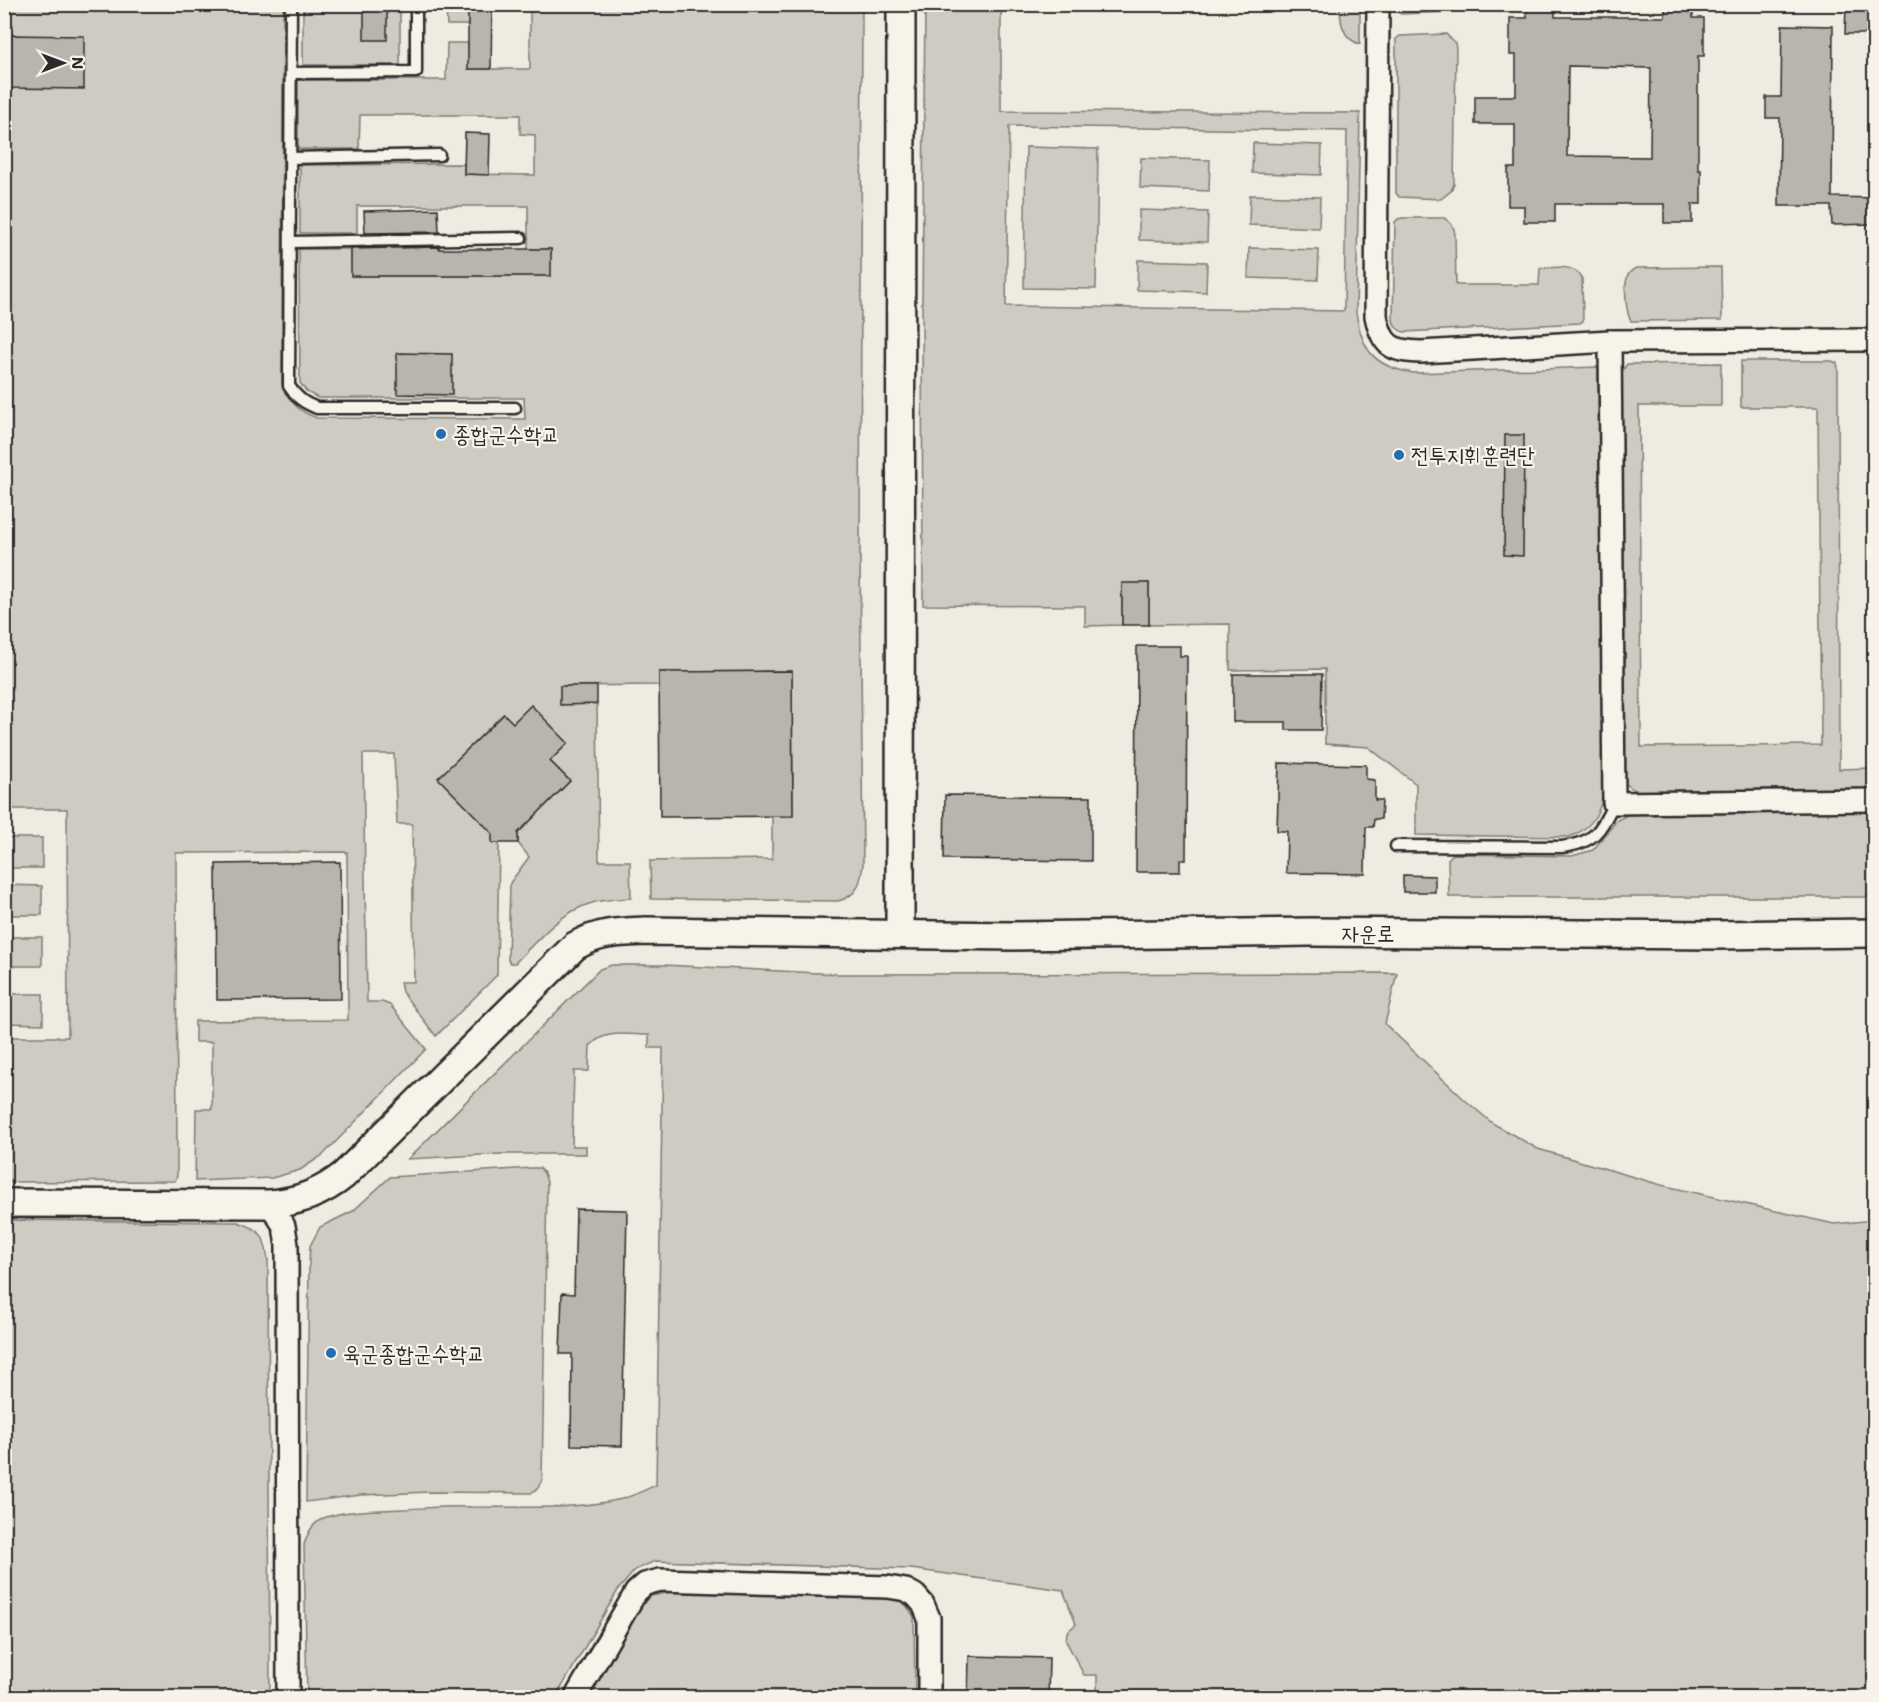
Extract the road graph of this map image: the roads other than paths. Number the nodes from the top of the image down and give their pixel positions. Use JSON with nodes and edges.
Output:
{"nodes":[{"id":1,"x":291,"y":4,"type":"edge"},
{"id":2,"x":416,"y":4,"type":"edge"},
{"id":3,"x":901,"y":4,"type":"edge"},
{"id":4,"x":1378,"y":4,"type":"edge"},
{"id":5,"x":291,"y":73,"type":"junction"},
{"id":6,"x":440,"y":155,"type":"dead end"},
{"id":7,"x":290,"y":158,"type":"junction"},
{"id":8,"x":521,"y":238,"type":"dead end"},
{"id":9,"x":291,"y":242,"type":"junction"},
{"id":10,"x":1875,"y":340,"type":"edge"},
{"id":11,"x":1610,"y":341,"type":"junction"},
{"id":12,"x":515,"y":408,"type":"dead end"},
{"id":13,"x":1875,"y":800,"type":"edge"},
{"id":14,"x":1614,"y":803,"type":"junction"},
{"id":15,"x":1396,"y":846,"type":"dead end"},
{"id":16,"x":1875,"y":933,"type":"edge"},
{"id":17,"x":900,"y":934,"type":"junction"},
{"id":18,"x":321,"y":1191,"type":"junction"},
{"id":19,"x":4,"y":1203,"type":"edge"},
{"id":20,"x":270,"y":1204,"type":"junction"},
{"id":21,"x":286,"y":1237,"type":"junction"},
{"id":22,"x":288,"y":1698,"type":"edge"},
{"id":23,"x":574,"y":1698,"type":"edge"},
{"id":24,"x":929,"y":1698,"type":"edge"}],
"edges":[{"from":1,"to":5,"type":"lane"},
{"from":2,"to":5,"type":"lane"},
{"from":3,"to":17,"type":"street"},
{"from":4,"to":11,"type":"street"},
{"from":5,"to":7,"type":"lane"},
{"from":6,"to":7,"type":"lane"},
{"from":7,"to":9,"type":"lane"},
{"from":8,"to":9,"type":"lane"},
{"from":9,"to":12,"type":"lane"},
{"from":10,"to":11,"type":"street"},
{"from":11,"to":14,"type":"street"},
{"from":13,"to":14,"type":"street"},
{"from":14,"to":15,"type":"lane"},
{"from":16,"to":17,"type":"street","name":"자운로"},
{"from":17,"to":18,"type":"street","name":"자운로"},
{"from":18,"to":20,"type":"street","name":"자운로"},
{"from":18,"to":21,"type":"street"},
{"from":19,"to":20,"type":"street","name":"자운로"},
{"from":20,"to":21,"type":"street"},
{"from":21,"to":22,"type":"street"},
{"from":23,"to":24,"type":"street"}]}
